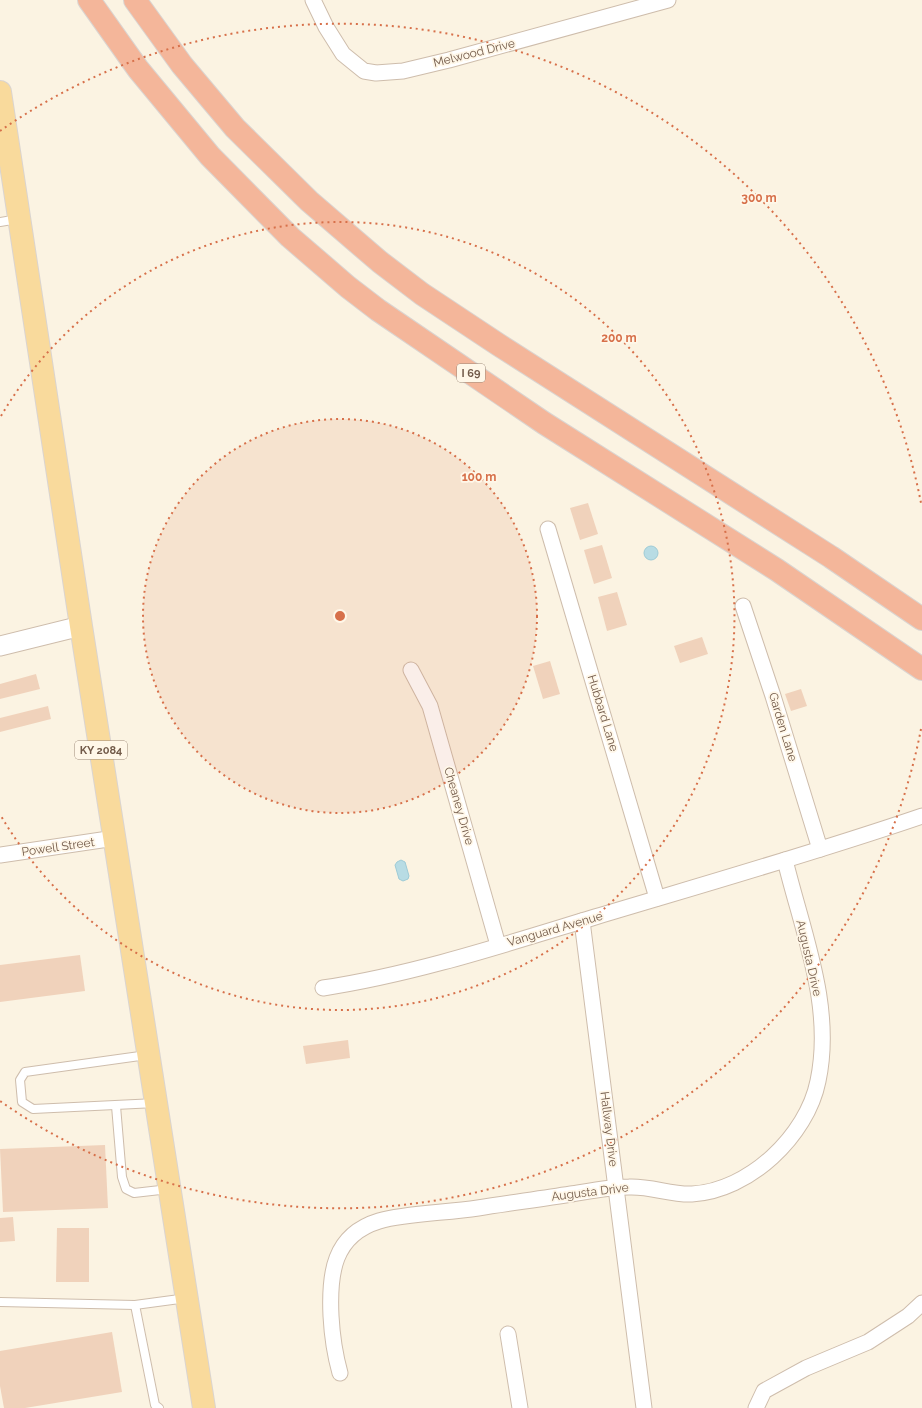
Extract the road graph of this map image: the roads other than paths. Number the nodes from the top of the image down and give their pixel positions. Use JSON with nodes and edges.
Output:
{"nodes":[{"id":1,"x":89,"y":0,"type":"edge"},
{"id":2,"x":135,"y":0,"type":"edge"},
{"id":3,"x":313,"y":0,"type":"edge"},
{"id":4,"x":668,"y":0,"type":"edge"},
{"id":5,"x":652,"y":2,"type":"edge"},
{"id":6,"x":0,"y":93,"type":"edge"},
{"id":7,"x":9,"y":220,"type":"edge"},
{"id":8,"x":548,"y":528,"type":"dead end"},
{"id":9,"x":743,"y":606,"type":"dead end"},
{"id":10,"x":922,"y":619,"type":"edge"},
{"id":11,"x":81,"y":626,"type":"junction"},
{"id":12,"x":0,"y":646,"type":"edge"},
{"id":13,"x":922,"y":669,"type":"edge"},
{"id":14,"x":411,"y":670,"type":"dead end"},
{"id":15,"x":922,"y":816,"type":"edge"},
{"id":16,"x":115,"y":838,"type":"junction"},
{"id":17,"x":820,"y":849,"type":"junction"},
{"id":18,"x":0,"y":855,"type":"edge"},
{"id":19,"x":785,"y":860,"type":"junction"},
{"id":20,"x":657,"y":898,"type":"junction"},
{"id":21,"x":582,"y":921,"type":"junction"},
{"id":22,"x":498,"y":945,"type":"junction"},
{"id":23,"x":323,"y":988,"type":"dead end"},
{"id":24,"x":150,"y":1054,"type":"junction"},
{"id":25,"x":156,"y":1103,"type":"junction"},
{"id":26,"x":116,"y":1106,"type":"junction"},
{"id":27,"x":170,"y":1188,"type":"junction"},
{"id":28,"x":616,"y":1188,"type":"junction"},
{"id":29,"x":187,"y":1298,"type":"junction"},
{"id":30,"x":0,"y":1302,"type":"edge"},
{"id":31,"x":922,"y":1303,"type":"edge"},
{"id":32,"x":135,"y":1305,"type":"junction"},
{"id":33,"x":508,"y":1334,"type":"dead end"},
{"id":34,"x":340,"y":1373,"type":"dead end"},
{"id":35,"x":158,"y":1408,"type":"edge"},
{"id":36,"x":204,"y":1408,"type":"edge"},
{"id":37,"x":520,"y":1408,"type":"edge"},
{"id":38,"x":644,"y":1408,"type":"edge"},
{"id":39,"x":756,"y":1408,"type":"edge"}],
"edges":[{"from":1,"to":13,"type":"highway","number":"I 69"},
{"from":2,"to":10,"type":"highway"},
{"from":3,"to":5,"type":"street","name":"Melwood Drive"},
{"from":4,"to":5,"type":"street","name":"Melwood Drive"},
{"from":6,"to":7,"type":"main road","number":"KY 2084"},
{"from":7,"to":11,"type":"main road","number":"KY 2084"},
{"from":8,"to":20,"type":"street","name":"Hubbard Lane"},
{"from":9,"to":17,"type":"street","name":"Garden Lane"},
{"from":11,"to":12,"type":"street"},
{"from":11,"to":16,"type":"main road","number":"KY 2084"},
{"from":14,"to":22,"type":"street","name":"Cheaney Drive"},
{"from":15,"to":17,"type":"street"},
{"from":16,"to":18,"type":"street","name":"Powell Street"},
{"from":16,"to":24,"type":"main road","number":"KY 2084"},
{"from":17,"to":19,"type":"street","name":"Vanguard Avenue"},
{"from":19,"to":20,"type":"street","name":"Vanguard Avenue"},
{"from":19,"to":28,"type":"street","name":"Augusta Drive"},
{"from":20,"to":21,"type":"street","name":"Vanguard Avenue"},
{"from":21,"to":22,"type":"street","name":"Vanguard Avenue"},
{"from":21,"to":28,"type":"street","name":"Hallway Drive"},
{"from":22,"to":23,"type":"street","name":"Vanguard Avenue"},
{"from":24,"to":25,"type":"main road","number":"KY 2084"},
{"from":24,"to":26,"type":"lane"},
{"from":25,"to":26,"type":"lane"},
{"from":25,"to":27,"type":"main road","number":"KY 2084"},
{"from":26,"to":27,"type":"lane"},
{"from":27,"to":29,"type":"main road","number":"KY 2084"},
{"from":28,"to":34,"type":"street","name":"Augusta Drive"},
{"from":28,"to":38,"type":"street","name":"Hallway Drive"},
{"from":29,"to":32,"type":"lane"},
{"from":29,"to":36,"type":"main road","number":"KY 2084"},
{"from":30,"to":32,"type":"lane"},
{"from":31,"to":39,"type":"street"},
{"from":32,"to":35,"type":"lane"},
{"from":33,"to":37,"type":"street"}]}
